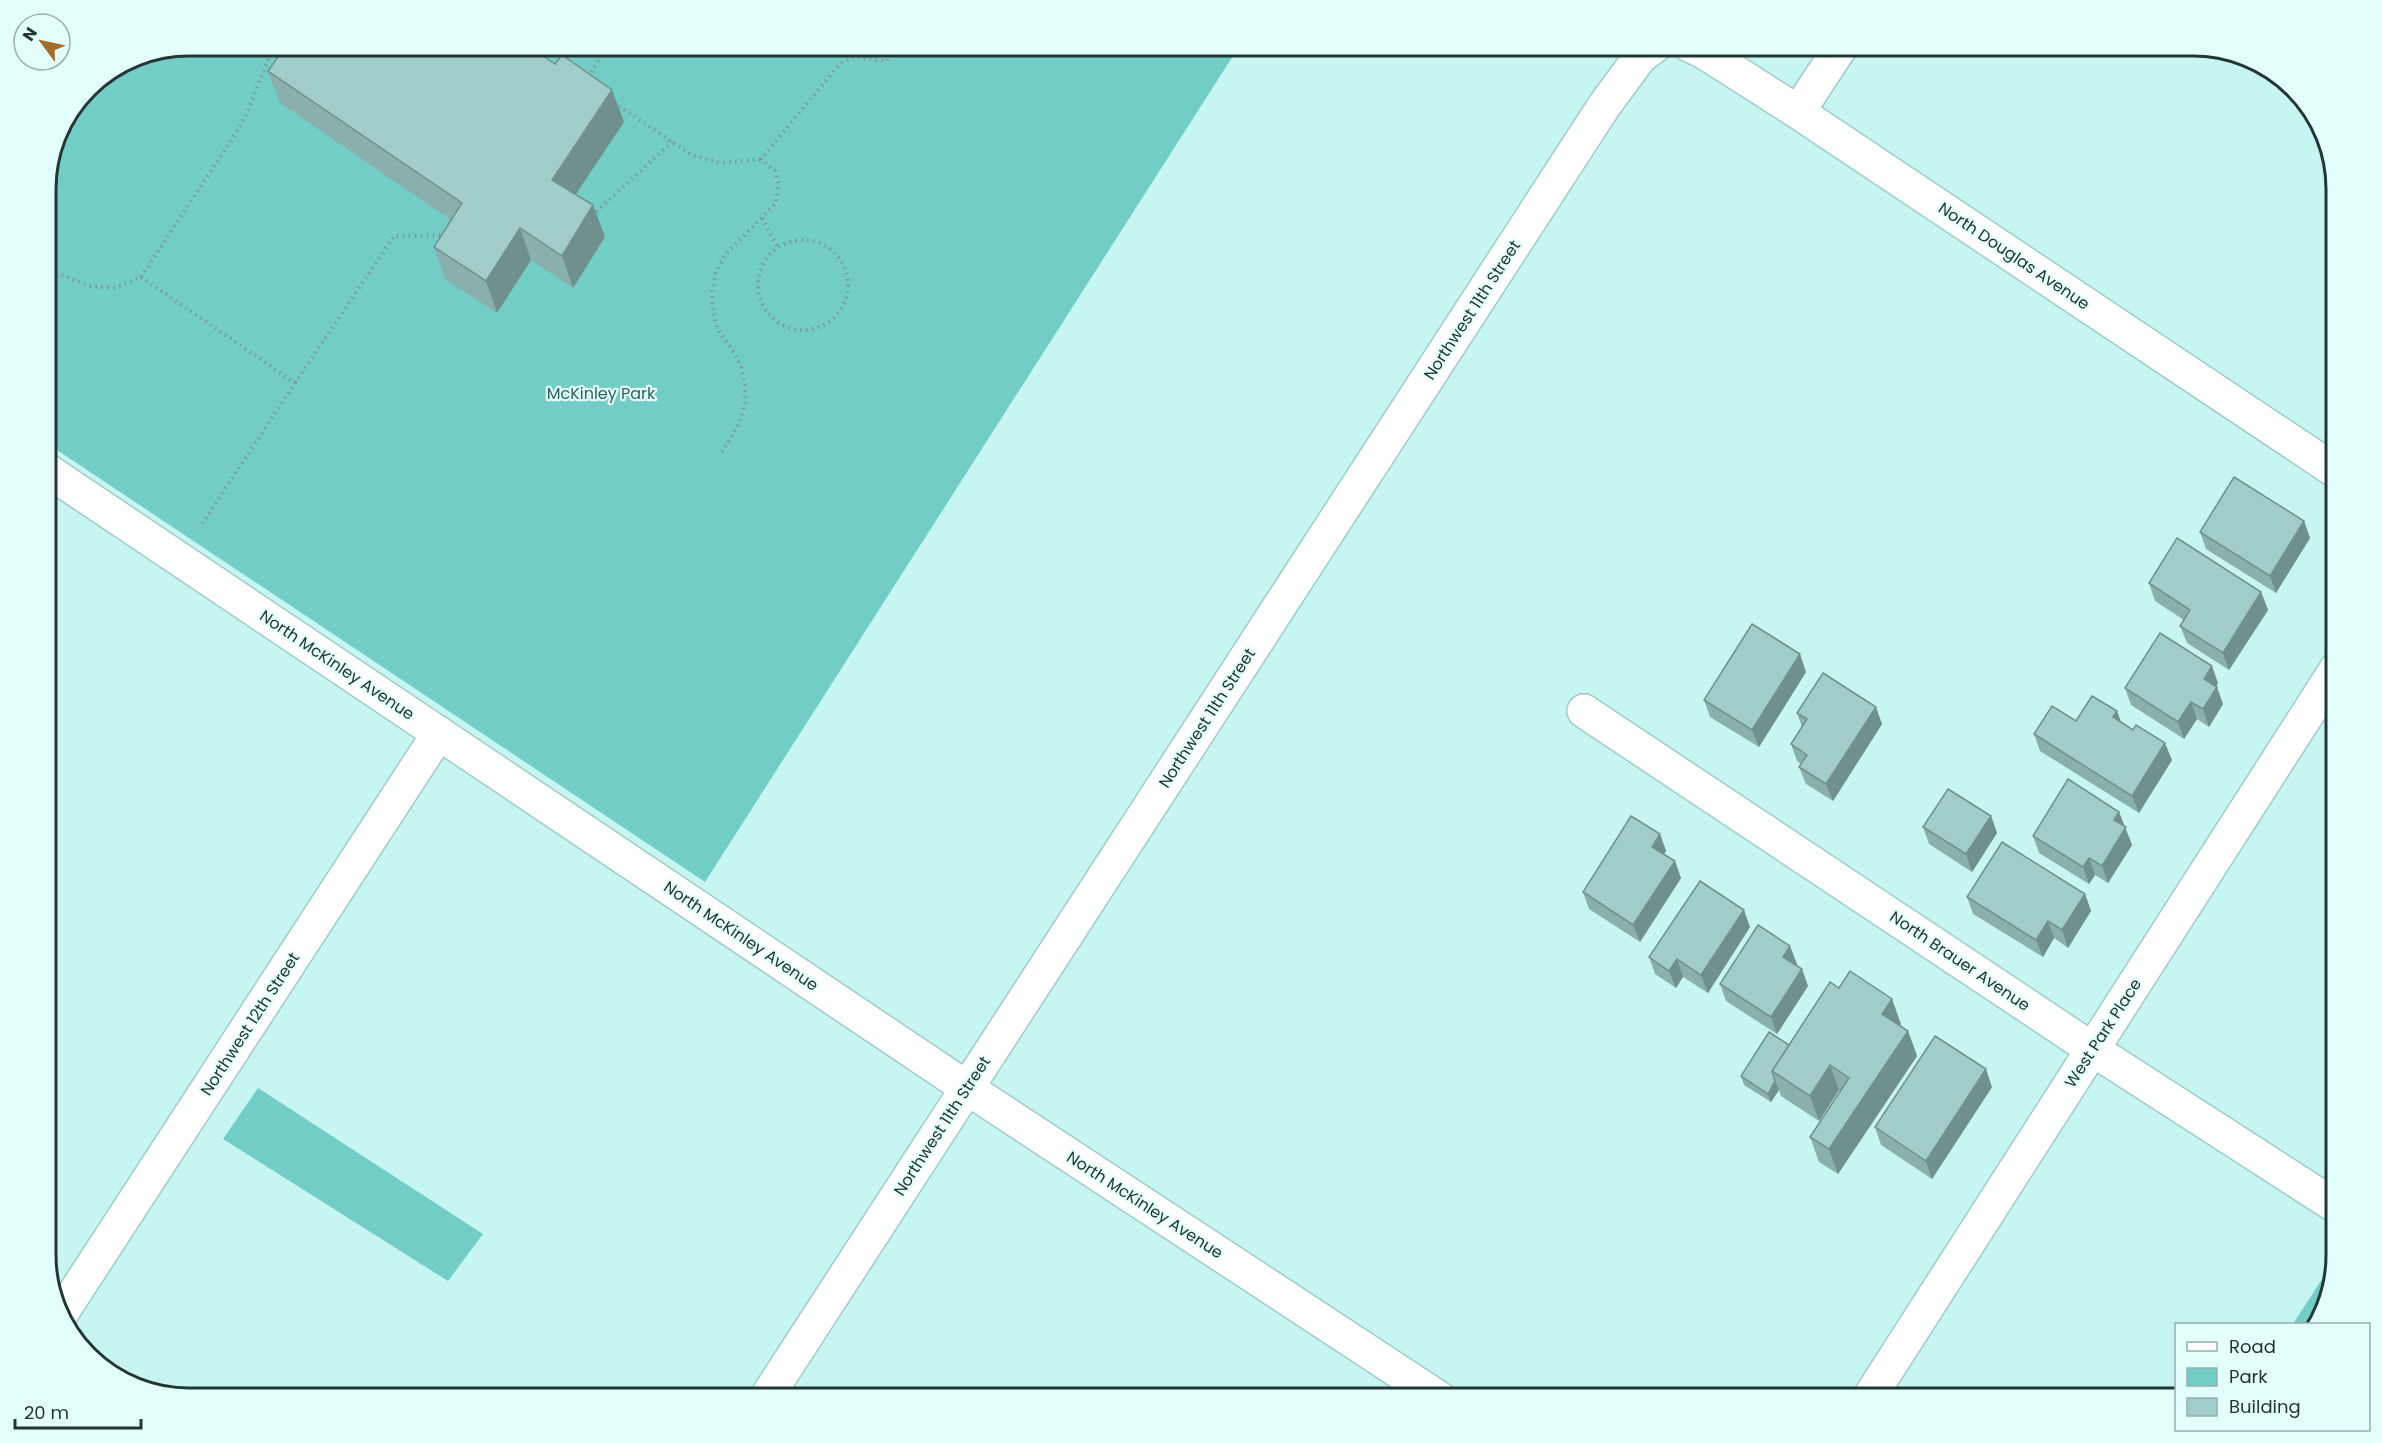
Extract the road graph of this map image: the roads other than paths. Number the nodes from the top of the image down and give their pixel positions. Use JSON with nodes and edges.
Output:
{"nodes":[{"id":1,"x":1641,"y":56,"type":"edge"},
{"id":2,"x":1710,"y":56,"type":"edge"},
{"id":3,"x":1835,"y":56,"type":"edge"},
{"id":4,"x":1798,"y":112,"type":"junction"},
{"id":5,"x":2326,"y":465,"type":"edge"},
{"id":6,"x":56,"y":476,"type":"edge"},
{"id":7,"x":2326,"y":685,"type":"edge"},
{"id":8,"x":1584,"y":711,"type":"dead end"},
{"id":9,"x":439,"y":733,"type":"junction"},
{"id":10,"x":2092,"y":1049,"type":"junction"},
{"id":11,"x":967,"y":1088,"type":"junction"},
{"id":12,"x":2326,"y":1200,"type":"edge"},
{"id":13,"x":66,"y":1306,"type":"edge"},
{"id":14,"x":772,"y":1388,"type":"edge"},
{"id":15,"x":1424,"y":1388,"type":"edge"},
{"id":16,"x":1875,"y":1388,"type":"edge"}],
"edges":[{"from":1,"to":11,"type":"street","name":"Northwest 11th Street"},
{"from":2,"to":4,"type":"street","name":"North Douglas Avenue"},
{"from":3,"to":4,"type":"street"},
{"from":4,"to":5,"type":"street","name":"North Douglas Avenue"},
{"from":6,"to":9,"type":"street","name":"North McKinley Avenue"},
{"from":7,"to":10,"type":"street","name":"West Park Place"},
{"from":8,"to":10,"type":"street","name":"North Brauer Avenue"},
{"from":9,"to":11,"type":"street","name":"North McKinley Avenue"},
{"from":9,"to":13,"type":"street","name":"Northwest 12th Street"},
{"from":10,"to":12,"type":"street","name":"North Brauer Avenue"},
{"from":10,"to":16,"type":"street","name":"West Park Place"},
{"from":11,"to":14,"type":"street","name":"Northwest 11th Street"},
{"from":11,"to":15,"type":"street","name":"North McKinley Avenue"}]}
